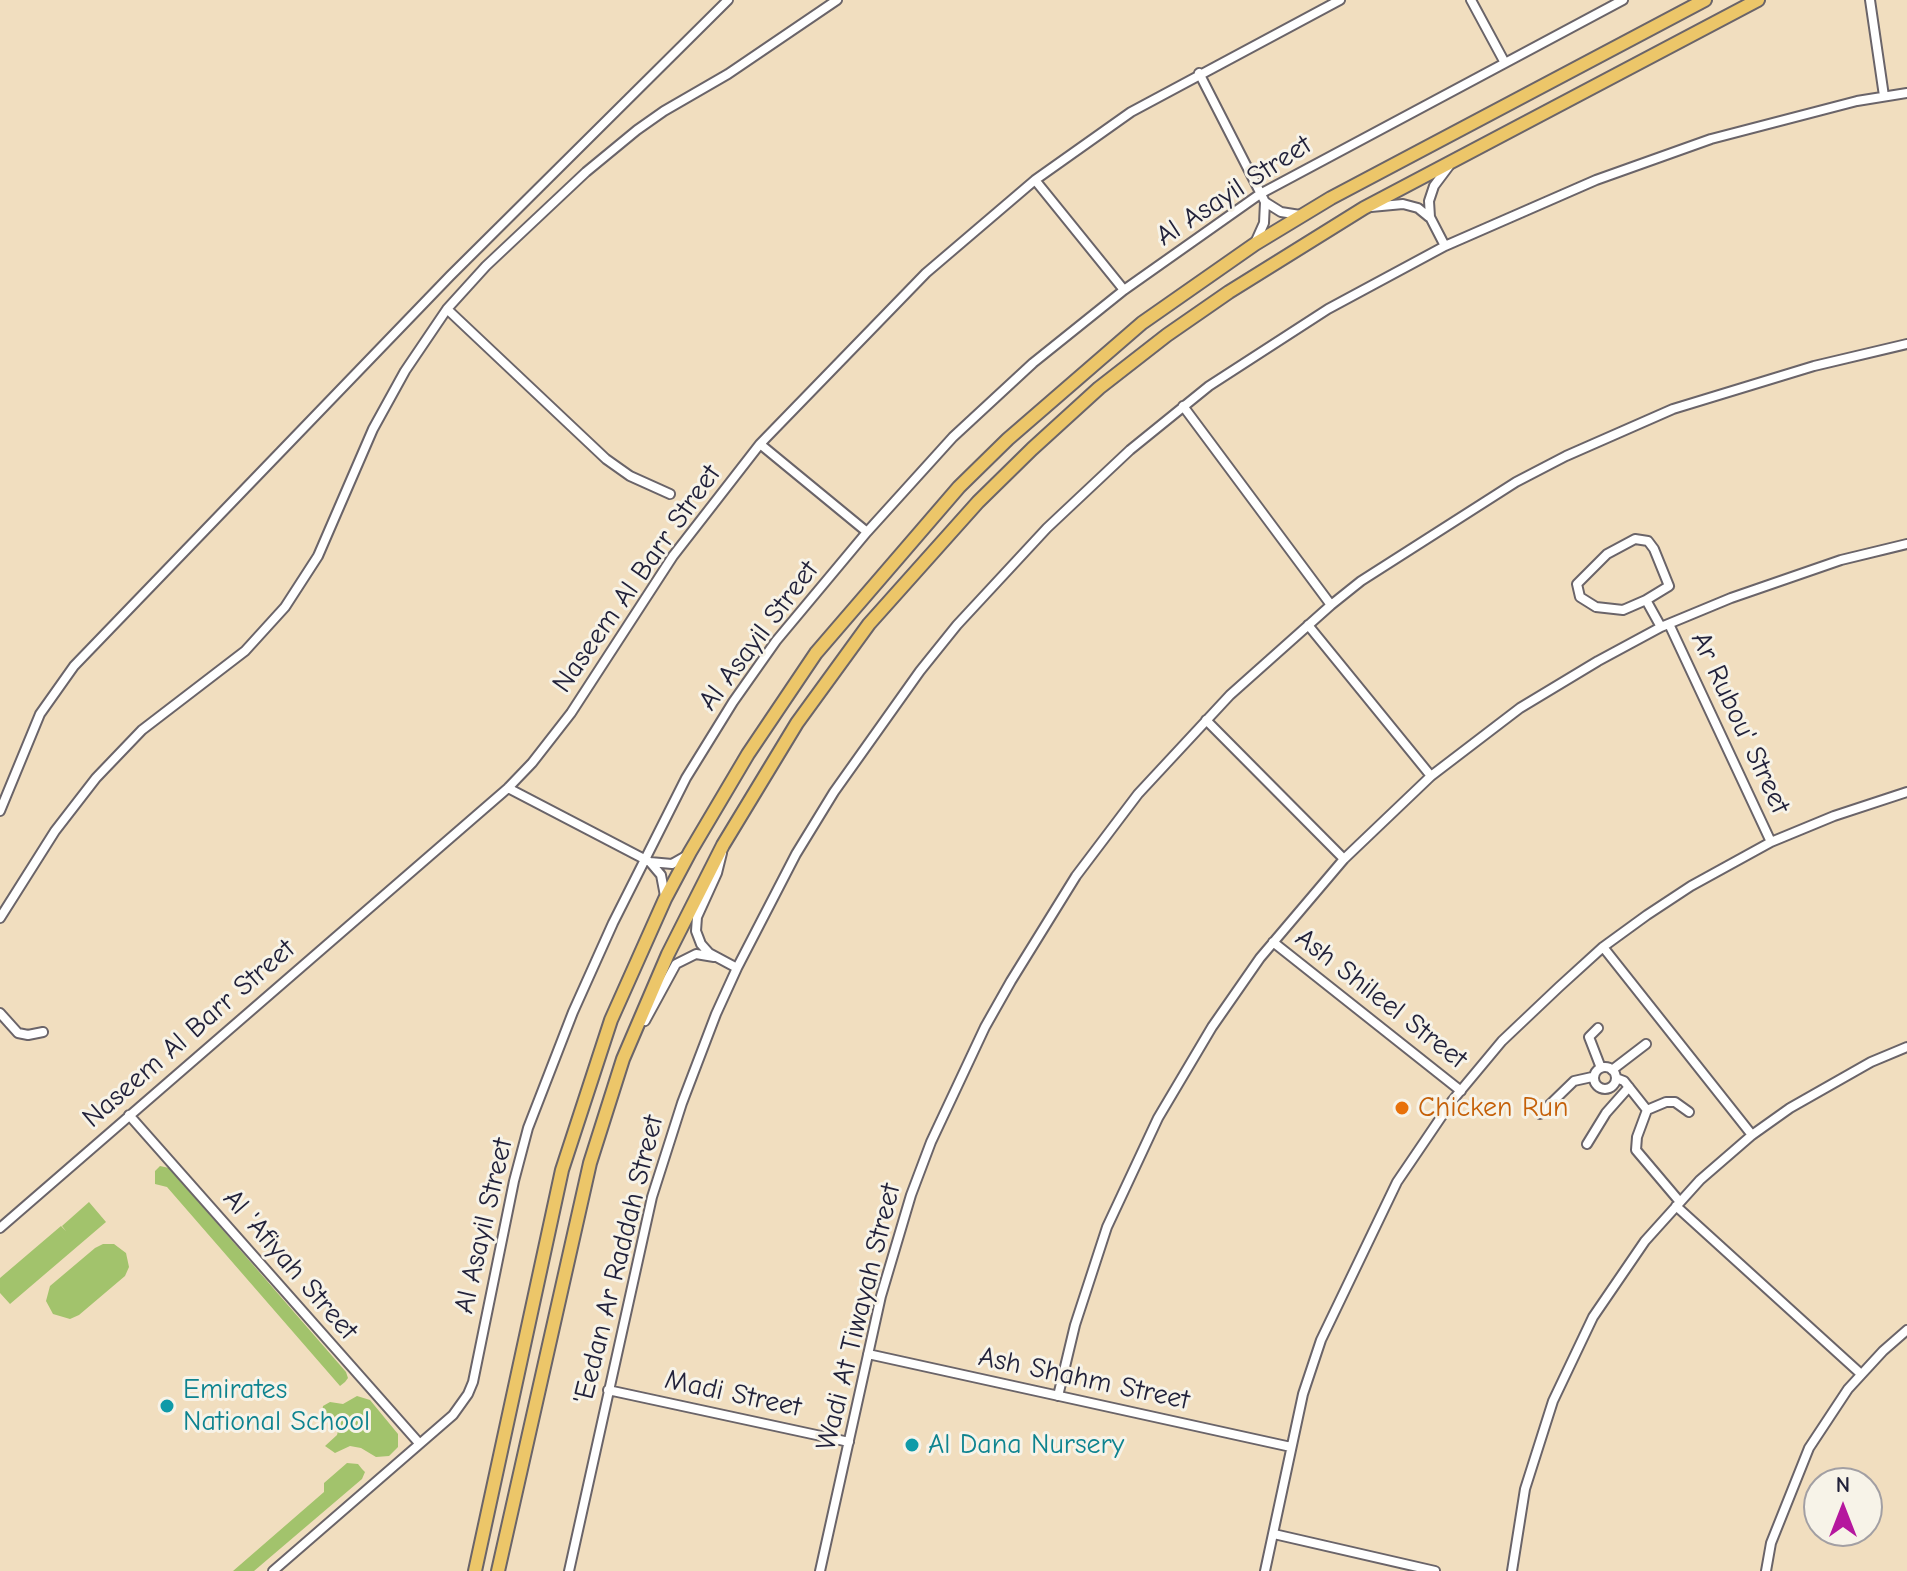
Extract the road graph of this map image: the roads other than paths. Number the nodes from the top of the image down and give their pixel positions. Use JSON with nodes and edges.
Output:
{"nodes":[{"id":1,"x":728,"y":0,"type":"edge"},
{"id":2,"x":837,"y":0,"type":"edge"},
{"id":3,"x":1340,"y":0,"type":"edge"},
{"id":4,"x":1471,"y":0,"type":"edge"},
{"id":5,"x":1623,"y":0,"type":"edge"},
{"id":6,"x":1705,"y":0,"type":"edge"},
{"id":7,"x":1758,"y":0,"type":"edge"},
{"id":8,"x":1870,"y":0,"type":"edge"},
{"id":9,"x":1505,"y":63,"type":"junction"},
{"id":10,"x":1199,"y":73,"type":"junction"},
{"id":11,"x":1907,"y":93,"type":"edge"},
{"id":12,"x":1884,"y":96,"type":"junction"},
{"id":13,"x":1452,"y":162,"type":"junction"},
{"id":14,"x":1035,"y":180,"type":"junction"},
{"id":15,"x":1262,"y":198,"type":"junction"},
{"id":16,"x":1364,"y":208,"type":"junction"},
{"id":17,"x":1302,"y":215,"type":"junction"},
{"id":18,"x":1430,"y":217,"type":"junction"},
{"id":19,"x":1255,"y":244,"type":"junction"},
{"id":20,"x":1445,"y":246,"type":"junction"},
{"id":21,"x":1124,"y":290,"type":"junction"},
{"id":22,"x":447,"y":309,"type":"junction"},
{"id":23,"x":1907,"y":344,"type":"edge"},
{"id":24,"x":1183,"y":406,"type":"junction"},
{"id":25,"x":760,"y":444,"type":"junction"},
{"id":26,"x":670,"y":494,"type":"dead end"},
{"id":27,"x":867,"y":532,"type":"junction"},
{"id":28,"x":1907,"y":544,"type":"edge"},
{"id":29,"x":1646,"y":600,"type":"junction"},
{"id":30,"x":1331,"y":605,"type":"junction"},
{"id":31,"x":1308,"y":625,"type":"junction"},
{"id":32,"x":1665,"y":626,"type":"junction"},
{"id":33,"x":1206,"y":720,"type":"junction"},
{"id":34,"x":1431,"y":776,"type":"junction"},
{"id":35,"x":508,"y":788,"type":"junction"},
{"id":36,"x":1907,"y":792,"type":"edge"},
{"id":37,"x":0,"y":811,"type":"edge"},
{"id":38,"x":1771,"y":842,"type":"junction"},
{"id":39,"x":723,"y":845,"type":"junction"},
{"id":40,"x":690,"y":852,"type":"junction"},
{"id":41,"x":1344,"y":859,"type":"junction"},
{"id":42,"x":647,"y":861,"type":"junction"},
{"id":43,"x":665,"y":899,"type":"junction"},
{"id":44,"x":0,"y":918,"type":"edge"},
{"id":45,"x":1273,"y":942,"type":"junction"},
{"id":46,"x":1603,"y":947,"type":"junction"},
{"id":47,"x":714,"y":957,"type":"junction"},
{"id":48,"x":737,"y":968,"type":"junction"},
{"id":49,"x":0,"y":1013,"type":"edge"},
{"id":50,"x":1598,"y":1028,"type":"dead end"},
{"id":51,"x":43,"y":1032,"type":"dead end"},
{"id":52,"x":1646,"y":1044,"type":"dead end"},
{"id":53,"x":1907,"y":1047,"type":"edge"},
{"id":54,"x":623,"y":1059,"type":"junction"},
{"id":55,"x":1601,"y":1068,"type":"junction"},
{"id":56,"x":1614,"y":1074,"type":"junction"},
{"id":57,"x":1592,"y":1077,"type":"junction"},
{"id":58,"x":1629,"y":1087,"type":"junction"},
{"id":59,"x":1461,"y":1091,"type":"junction"},
{"id":60,"x":1647,"y":1110,"type":"junction"},
{"id":61,"x":1689,"y":1112,"type":"dead end"},
{"id":62,"x":1540,"y":1114,"type":"dead end"},
{"id":63,"x":129,"y":1115,"type":"junction"},
{"id":64,"x":1752,"y":1135,"type":"junction"},
{"id":65,"x":1587,"y":1144,"type":"dead end"},
{"id":66,"x":1678,"y":1204,"type":"junction"},
{"id":67,"x":0,"y":1228,"type":"edge"},
{"id":68,"x":1907,"y":1330,"type":"edge"},
{"id":69,"x":868,"y":1354,"type":"junction"},
{"id":70,"x":1861,"y":1374,"type":"junction"},
{"id":71,"x":608,"y":1390,"type":"junction"},
{"id":72,"x":1058,"y":1396,"type":"junction"},
{"id":73,"x":849,"y":1442,"type":"junction"},
{"id":74,"x":419,"y":1443,"type":"junction"},
{"id":75,"x":1291,"y":1447,"type":"junction"},
{"id":76,"x":1274,"y":1534,"type":"junction"},
{"id":77,"x":273,"y":1571,"type":"edge"},
{"id":78,"x":475,"y":1571,"type":"edge"},
{"id":79,"x":498,"y":1571,"type":"edge"},
{"id":80,"x":569,"y":1571,"type":"edge"},
{"id":81,"x":820,"y":1571,"type":"edge"},
{"id":82,"x":1265,"y":1571,"type":"edge"},
{"id":83,"x":1435,"y":1571,"type":"edge"},
{"id":84,"x":1512,"y":1571,"type":"edge"},
{"id":85,"x":1766,"y":1571,"type":"edge"}],
"edges":[{"from":1,"to":37,"type":"street"},
{"from":2,"to":22,"type":"street"},
{"from":3,"to":10,"type":"street","name":"Naseem Al Barr Street"},
{"from":4,"to":9,"type":"street"},
{"from":5,"to":9,"type":"street","name":"Al Asayil Street"},
{"from":6,"to":17,"type":"main road"},
{"from":7,"to":13,"type":"main road"},
{"from":8,"to":12,"type":"street"},
{"from":9,"to":15,"type":"street","name":"Al Asayil Street"},
{"from":10,"to":14,"type":"street","name":"Naseem Al Barr Street"},
{"from":10,"to":15,"type":"street"},
{"from":11,"to":12,"type":"street","name":"'Eedan Ar Raddah Street"},
{"from":12,"to":20,"type":"street","name":"'Eedan Ar Raddah Street"},
{"from":13,"to":16,"type":"main road"},
{"from":13,"to":18,"type":"street"},
{"from":14,"to":21,"type":"street"},
{"from":14,"to":25,"type":"street","name":"Naseem Al Barr Street"},
{"from":15,"to":17,"type":"street"},
{"from":15,"to":19,"type":"street"},
{"from":15,"to":21,"type":"street","name":"Al Asayil Street"},
{"from":16,"to":18,"type":"street"},
{"from":16,"to":39,"type":"main road"},
{"from":17,"to":19,"type":"main road"},
{"from":18,"to":20,"type":"street"},
{"from":19,"to":40,"type":"main road"},
{"from":20,"to":24,"type":"street","name":"'Eedan Ar Raddah Street"},
{"from":21,"to":27,"type":"street","name":"Al Asayil Street"},
{"from":22,"to":26,"type":"street"},
{"from":22,"to":44,"type":"street"},
{"from":23,"to":30,"type":"street","name":"Wadi At Tiwayah Street"},
{"from":24,"to":30,"type":"street"},
{"from":24,"to":48,"type":"street","name":"'Eedan Ar Raddah Street"},
{"from":25,"to":27,"type":"street"},
{"from":25,"to":35,"type":"street","name":"Naseem Al Barr Street"},
{"from":27,"to":42,"type":"street","name":"Al Asayil Street"},
{"from":28,"to":32,"type":"street"},
{"from":29,"to":29,"type":"street"},
{"from":29,"to":32,"type":"street","name":"Ar Rubou' Street"},
{"from":30,"to":31,"type":"street","name":"Wadi At Tiwayah Street"},
{"from":31,"to":33,"type":"street","name":"Wadi At Tiwayah Street"},
{"from":31,"to":34,"type":"street"},
{"from":32,"to":34,"type":"street"},
{"from":32,"to":38,"type":"street","name":"Ar Rubou' Street"},
{"from":33,"to":41,"type":"street"},
{"from":33,"to":69,"type":"street","name":"Wadi At Tiwayah Street"},
{"from":34,"to":41,"type":"street"},
{"from":35,"to":42,"type":"street"},
{"from":35,"to":63,"type":"street","name":"Naseem Al Barr Street"},
{"from":36,"to":38,"type":"street"},
{"from":38,"to":46,"type":"street"},
{"from":39,"to":47,"type":"street"},
{"from":39,"to":54,"type":"main road"},
{"from":40,"to":42,"type":"street"},
{"from":40,"to":43,"type":"main road"},
{"from":41,"to":45,"type":"street"},
{"from":42,"to":43,"type":"street"},
{"from":42,"to":74,"type":"street","name":"Al Asayil Street"},
{"from":43,"to":78,"type":"main road"},
{"from":45,"to":59,"type":"street","name":"Ash Shileel Street"},
{"from":45,"to":72,"type":"street"},
{"from":46,"to":59,"type":"street"},
{"from":46,"to":64,"type":"street"},
{"from":47,"to":48,"type":"street"},
{"from":47,"to":54,"type":"street"},
{"from":48,"to":71,"type":"street","name":"'Eedan Ar Raddah Street"},
{"from":49,"to":51,"type":"street"},
{"from":50,"to":55,"type":"street"},
{"from":52,"to":56,"type":"street"},
{"from":53,"to":64,"type":"street"},
{"from":54,"to":79,"type":"main road"},
{"from":55,"to":56,"type":"street"},
{"from":55,"to":57,"type":"street"},
{"from":56,"to":57,"type":"street"},
{"from":56,"to":58,"type":"street"},
{"from":57,"to":62,"type":"street"},
{"from":58,"to":60,"type":"street"},
{"from":58,"to":65,"type":"street"},
{"from":59,"to":75,"type":"street"},
{"from":60,"to":61,"type":"street"},
{"from":60,"to":66,"type":"street"},
{"from":63,"to":67,"type":"street","name":"Naseem Al Barr Street"},
{"from":63,"to":74,"type":"street","name":"Al 'Afiyah Street"},
{"from":64,"to":66,"type":"street"},
{"from":66,"to":70,"type":"street"},
{"from":66,"to":84,"type":"street"},
{"from":68,"to":70,"type":"street"},
{"from":69,"to":72,"type":"street","name":"Ash Shahm Street"},
{"from":69,"to":73,"type":"street","name":"Wadi At Tiwayah Street"},
{"from":70,"to":85,"type":"street"},
{"from":71,"to":73,"type":"street","name":"Madi Street"},
{"from":71,"to":80,"type":"street","name":"'Eedan Ar Raddah Street"},
{"from":72,"to":75,"type":"street","name":"Ash Shahm Street"},
{"from":73,"to":81,"type":"street","name":"Wadi At Tiwayah Street"},
{"from":74,"to":77,"type":"street","name":"Al Asayil Street"},
{"from":75,"to":76,"type":"street"},
{"from":76,"to":82,"type":"street"},
{"from":76,"to":83,"type":"street"}]}
